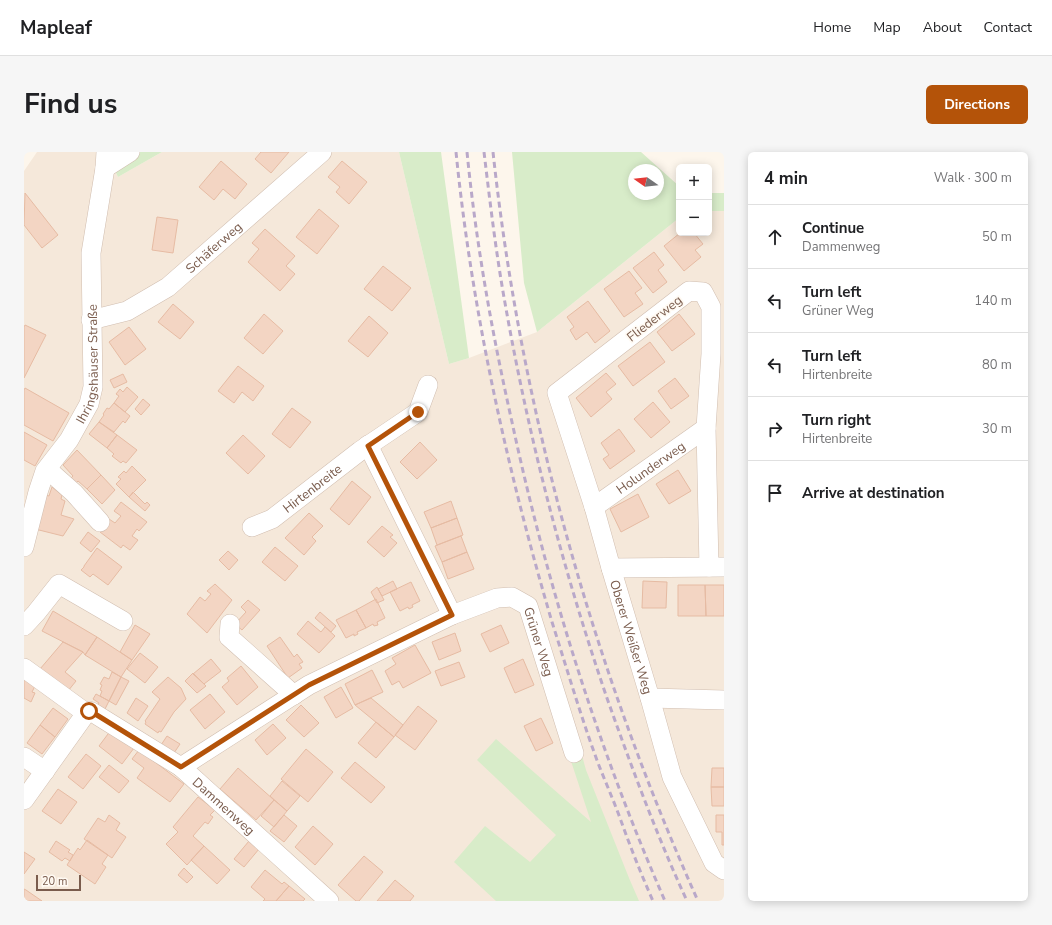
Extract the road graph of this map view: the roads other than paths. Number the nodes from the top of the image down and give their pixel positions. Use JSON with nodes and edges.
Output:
{"nodes":[{"id":1,"x":130,"y":152,"type":"edge"},
{"id":2,"x":322,"y":152,"type":"edge"},
{"id":3,"x":105,"y":160,"type":"edge"},
{"id":4,"x":91,"y":320,"type":"junction"},
{"id":5,"x":717,"y":354,"type":"edge"},
{"id":6,"x":428,"y":385,"type":"dead end"},
{"id":7,"x":557,"y":393,"type":"joint"},
{"id":8,"x":706,"y":428,"type":"junction"},
{"id":9,"x":368,"y":446,"type":"junction"},
{"id":10,"x":46,"y":469,"type":"junction"},
{"id":11,"x":594,"y":507,"type":"junction"},
{"id":12,"x":100,"y":522,"type":"dead end"},
{"id":13,"x":252,"y":527,"type":"dead end"},
{"id":14,"x":24,"y":547,"type":"edge"},
{"id":15,"x":717,"y":567,"type":"edge"},
{"id":16,"x":610,"y":568,"type":"junction"},
{"id":17,"x":452,"y":615,"type":"junction"},
{"id":18,"x":123,"y":621,"type":"dead end"},
{"id":19,"x":230,"y":624,"type":"dead end"},
{"id":20,"x":24,"y":626,"type":"edge"},
{"id":21,"x":24,"y":668,"type":"edge"},
{"id":22,"x":294,"y":695,"type":"junction"},
{"id":23,"x":650,"y":698,"type":"junction"},
{"id":24,"x":724,"y":700,"type":"edge"},
{"id":25,"x":88,"y":712,"type":"junction"},
{"id":26,"x":574,"y":754,"type":"dead end"},
{"id":27,"x":24,"y":757,"type":"edge"},
{"id":28,"x":181,"y":767,"type":"junction"},
{"id":29,"x":45,"y":771,"type":"junction"},
{"id":30,"x":24,"y":800,"type":"edge"},
{"id":31,"x":724,"y":870,"type":"edge"},
{"id":32,"x":329,"y":901,"type":"edge"}],
"edges":[{"from":1,"to":3,"type":"street","name":"Ihringshäuser Straße"},
{"from":2,"to":4,"type":"street","name":"Schäferweg"},
{"from":3,"to":4,"type":"street","name":"Ihringshäuser Straße"},
{"from":4,"to":10,"type":"street","name":"Ihringshäuser Straße"},
{"from":5,"to":7,"type":"street","name":"Fliederweg"},
{"from":5,"to":8,"type":"street","name":"Fliederweg"},
{"from":6,"to":9,"type":"street","name":"Hirtenbreite"},
{"from":7,"to":11,"type":"street","name":"Oberer Weißer Weg"},
{"from":8,"to":11,"type":"street","name":"Holunderweg"},
{"from":8,"to":15,"type":"street","name":"Fliederweg"},
{"from":9,"to":13,"type":"street","name":"Hirtenbreite"},
{"from":9,"to":17,"type":"street"},
{"from":10,"to":12,"type":"street"},
{"from":10,"to":14,"type":"street","name":"Ihringshäuser Straße"},
{"from":11,"to":16,"type":"street","name":"Oberer Weißer Weg"},
{"from":15,"to":16,"type":"street"},
{"from":16,"to":23,"type":"street","name":"Oberer Weißer Weg"},
{"from":17,"to":22,"type":"street","name":"Grüner Weg"},
{"from":17,"to":26,"type":"street","name":"Grüner Weg"},
{"from":18,"to":20,"type":"street"},
{"from":19,"to":22,"type":"street"},
{"from":21,"to":25,"type":"street","name":"Dammenweg"},
{"from":22,"to":28,"type":"street","name":"Grüner Weg"},
{"from":23,"to":24,"type":"street"},
{"from":23,"to":31,"type":"street","name":"Oberer Weißer Weg"},
{"from":25,"to":28,"type":"street","name":"Dammenweg"},
{"from":25,"to":29,"type":"street"},
{"from":27,"to":29,"type":"street"},
{"from":28,"to":32,"type":"street","name":"Dammenweg"},
{"from":29,"to":30,"type":"street"}]}
